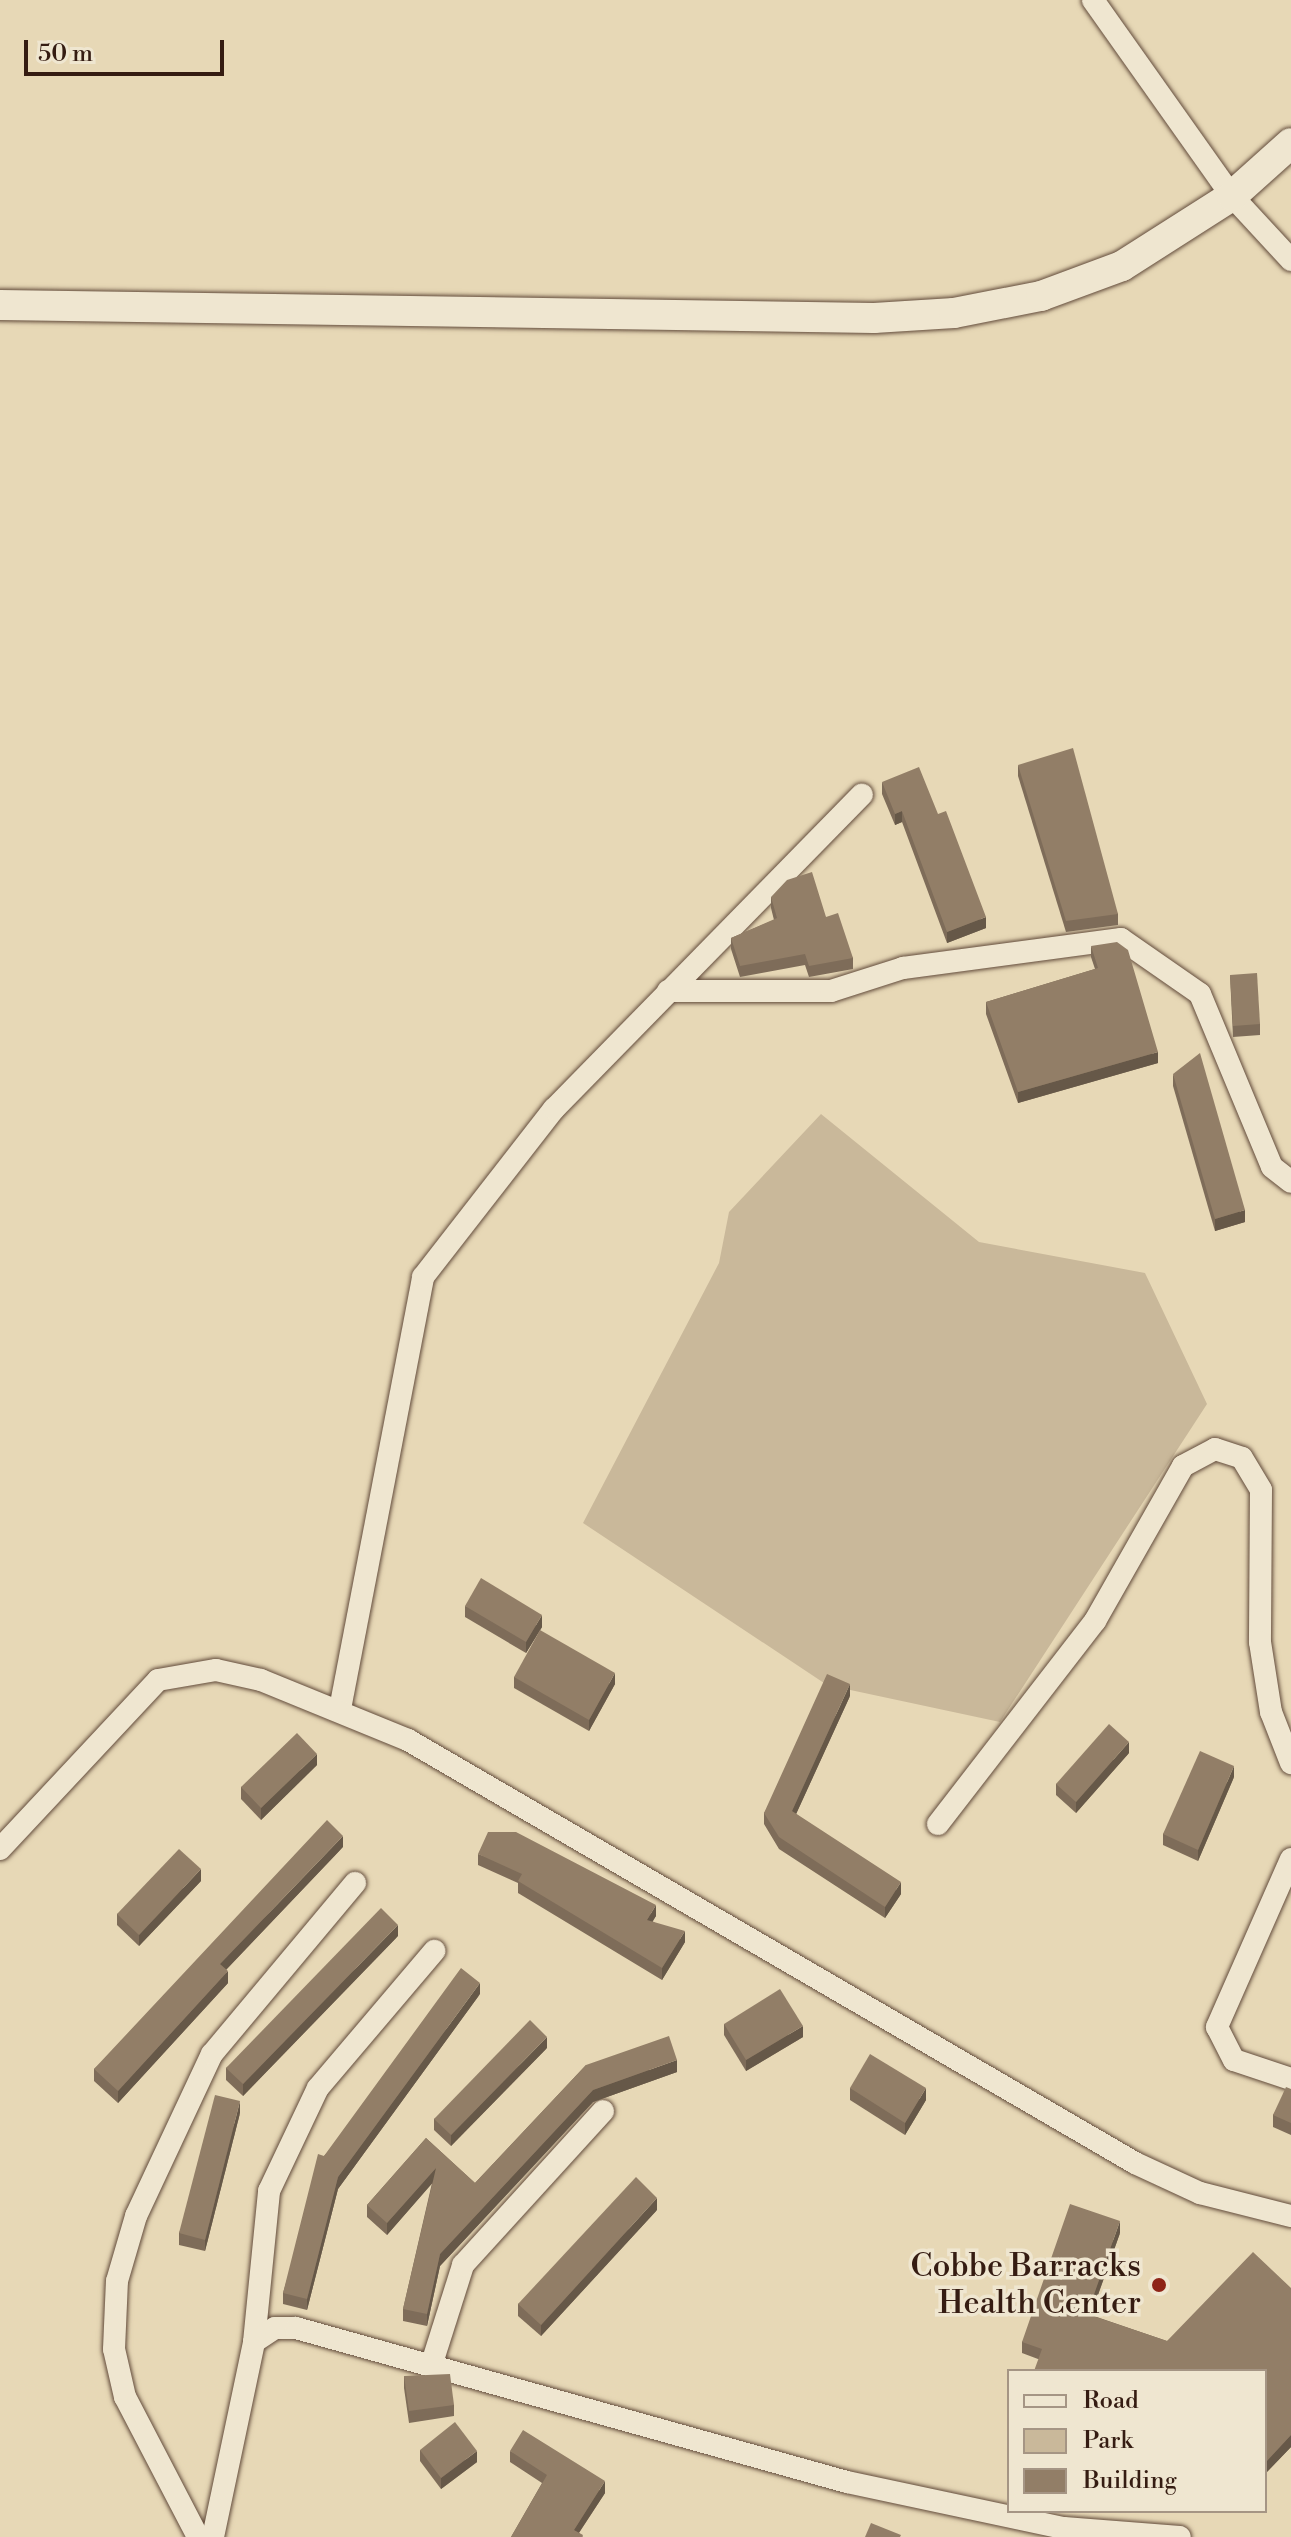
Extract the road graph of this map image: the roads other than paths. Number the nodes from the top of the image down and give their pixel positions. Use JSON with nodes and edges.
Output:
{"nodes":[{"id":1,"x":1093,"y":0,"type":"edge"},
{"id":2,"x":1291,"y":143,"type":"edge"},
{"id":3,"x":1232,"y":196,"type":"junction"},
{"id":4,"x":1291,"y":260,"type":"edge"},
{"id":5,"x":0,"y":305,"type":"edge"},
{"id":6,"x":862,"y":795,"type":"dead end"},
{"id":7,"x":668,"y":991,"type":"junction"},
{"id":8,"x":1291,"y":1182,"type":"edge"},
{"id":9,"x":340,"y":1709,"type":"junction"},
{"id":10,"x":1291,"y":1763,"type":"edge"},
{"id":11,"x":938,"y":1824,"type":"dead end"},
{"id":12,"x":0,"y":1849,"type":"edge"},
{"id":13,"x":1291,"y":1859,"type":"edge"},
{"id":14,"x":355,"y":1883,"type":"dead end"},
{"id":15,"x":434,"y":1951,"type":"dead end"},
{"id":16,"x":1291,"y":2079,"type":"edge"},
{"id":17,"x":603,"y":2111,"type":"dead end"},
{"id":18,"x":1291,"y":2216,"type":"edge"},
{"id":19,"x":254,"y":2342,"type":"junction"},
{"id":20,"x":432,"y":2363,"type":"junction"},
{"id":21,"x":198,"y":2537,"type":"edge"},
{"id":22,"x":213,"y":2537,"type":"edge"},
{"id":23,"x":1180,"y":2537,"type":"edge"}],
"edges":[{"from":1,"to":3,"type":"street"},
{"from":2,"to":3,"type":"main road"},
{"from":3,"to":4,"type":"street"},
{"from":3,"to":5,"type":"main road"},
{"from":6,"to":7,"type":"street"},
{"from":7,"to":8,"type":"street"},
{"from":7,"to":9,"type":"street"},
{"from":9,"to":12,"type":"street"},
{"from":9,"to":18,"type":"street"},
{"from":10,"to":11,"type":"street"},
{"from":13,"to":16,"type":"street"},
{"from":14,"to":21,"type":"street"},
{"from":15,"to":19,"type":"street"},
{"from":17,"to":20,"type":"street"},
{"from":19,"to":20,"type":"street"},
{"from":19,"to":22,"type":"street"},
{"from":20,"to":23,"type":"street"}]}
